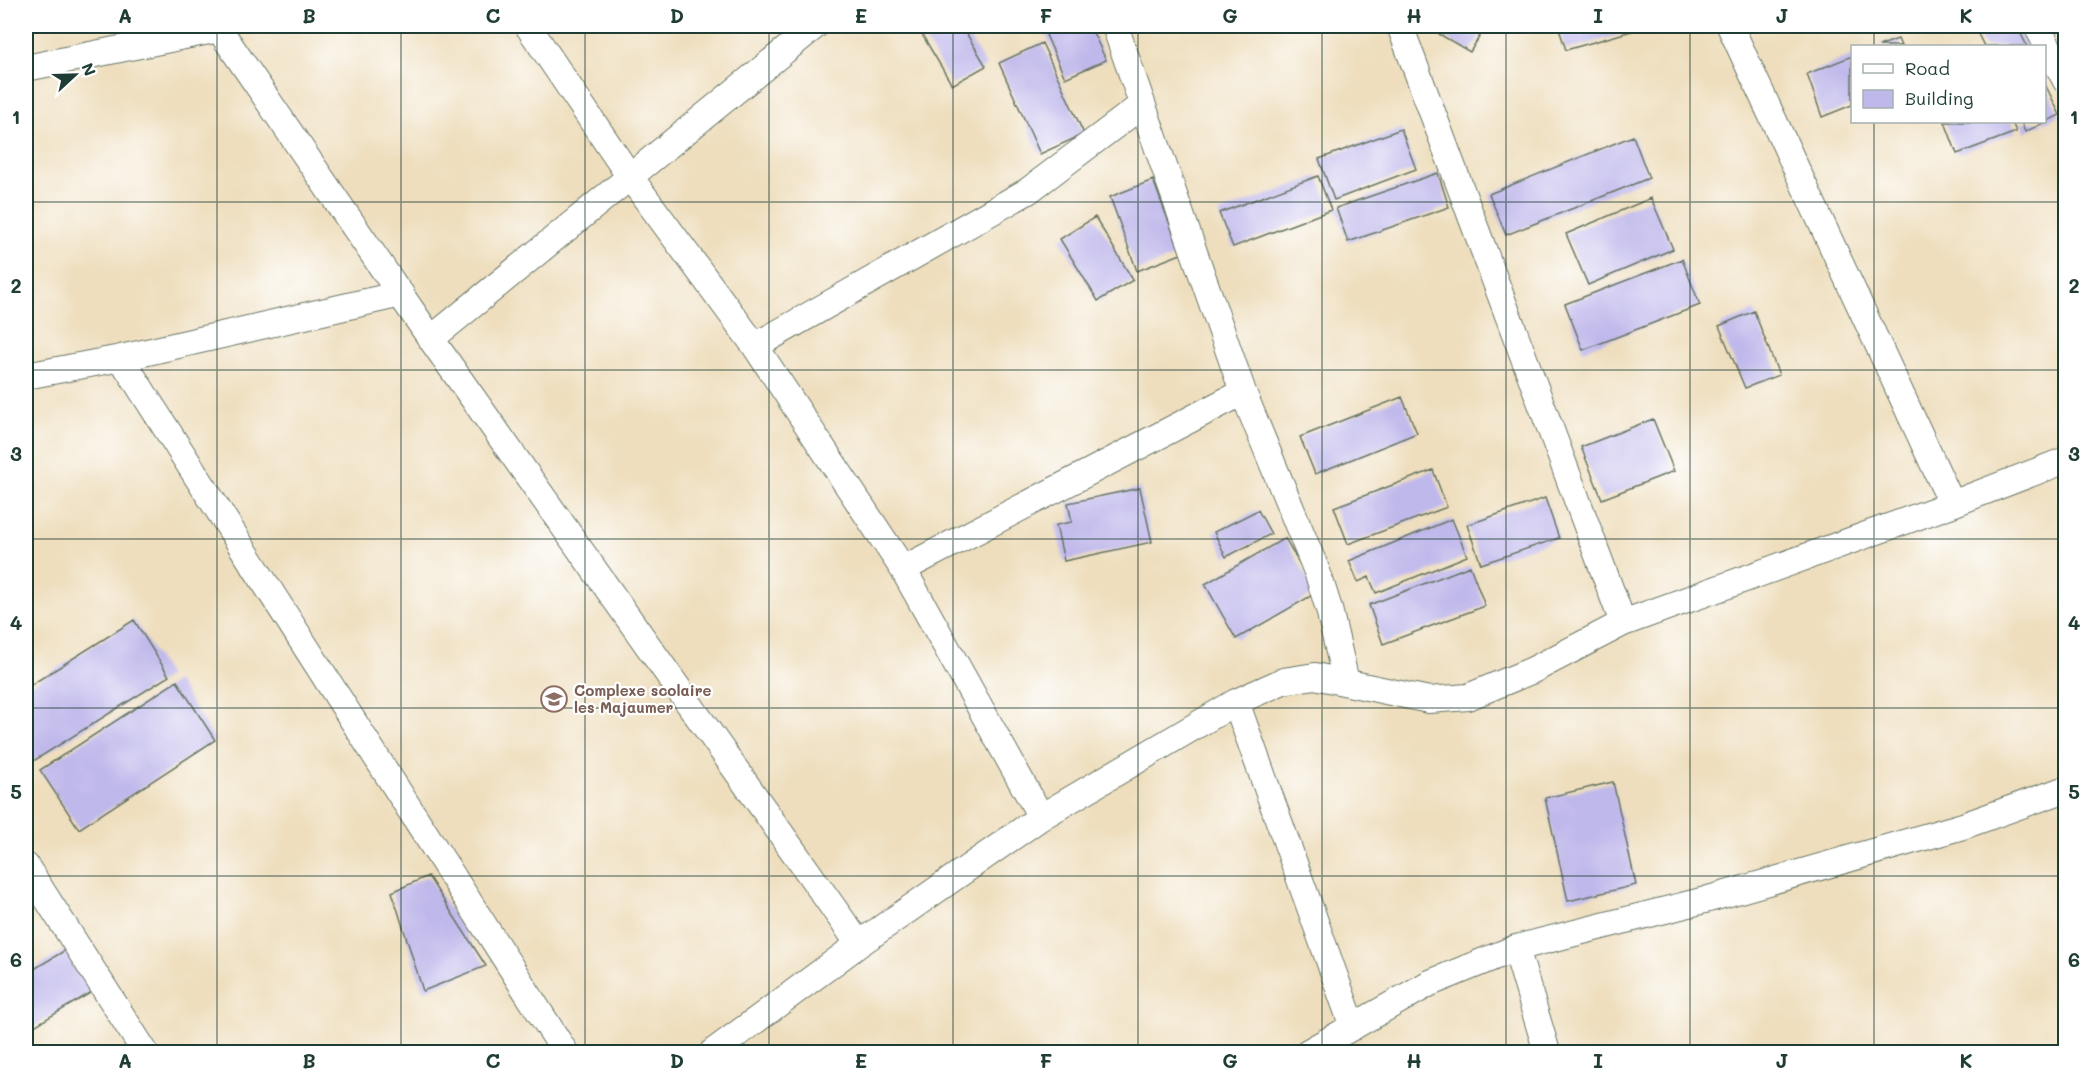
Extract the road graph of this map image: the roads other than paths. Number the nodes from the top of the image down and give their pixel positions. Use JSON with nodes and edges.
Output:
{"nodes":[{"id":1,"x":528,"y":26,"type":"edge"},
{"id":2,"x":815,"y":26,"type":"edge"},
{"id":3,"x":1115,"y":26,"type":"edge"},
{"id":4,"x":1400,"y":26,"type":"edge"},
{"id":5,"x":1730,"y":26,"type":"edge"},
{"id":6,"x":2037,"y":26,"type":"edge"},
{"id":7,"x":218,"y":27,"type":"edge"},
{"id":8,"x":26,"y":68,"type":"edge"},
{"id":9,"x":2066,"y":81,"type":"edge"},
{"id":10,"x":1142,"y":105,"type":"junction"},
{"id":11,"x":630,"y":177,"type":"junction"},
{"id":12,"x":401,"y":294,"type":"junction"},
{"id":13,"x":431,"y":339,"type":"junction"},
{"id":14,"x":755,"y":346,"type":"junction"},
{"id":15,"x":121,"y":358,"type":"junction"},
{"id":16,"x":26,"y":376,"type":"edge"},
{"id":17,"x":1243,"y":392,"type":"junction"},
{"id":18,"x":2066,"y":460,"type":"edge"},
{"id":19,"x":1952,"y":504,"type":"junction"},
{"id":20,"x":903,"y":569,"type":"junction"},
{"id":21,"x":1623,"y":623,"type":"junction"},
{"id":22,"x":1346,"y":682,"type":"junction"},
{"id":23,"x":1236,"y":702,"type":"junction"},
{"id":24,"x":2066,"y":789,"type":"edge"},
{"id":25,"x":1041,"y":817,"type":"junction"},
{"id":26,"x":26,"y":866,"type":"edge"},
{"id":27,"x":859,"y":944,"type":"junction"},
{"id":28,"x":1516,"y":948,"type":"junction"},
{"id":29,"x":1353,"y":1027,"type":"junction"},
{"id":30,"x":145,"y":1053,"type":"edge"},
{"id":31,"x":565,"y":1053,"type":"edge"},
{"id":32,"x":713,"y":1053,"type":"edge"},
{"id":33,"x":1308,"y":1053,"type":"edge"},
{"id":34,"x":1546,"y":1053,"type":"edge"}],
"edges":[{"from":1,"to":11,"type":"street"},
{"from":2,"to":11,"type":"street"},
{"from":3,"to":10,"type":"street"},
{"from":4,"to":21,"type":"street"},
{"from":5,"to":19,"type":"street"},
{"from":6,"to":9,"type":"street"},
{"from":7,"to":8,"type":"street"},
{"from":7,"to":12,"type":"street"},
{"from":10,"to":14,"type":"street"},
{"from":10,"to":17,"type":"street"},
{"from":11,"to":13,"type":"street"},
{"from":11,"to":14,"type":"street"},
{"from":12,"to":13,"type":"street"},
{"from":12,"to":15,"type":"street"},
{"from":13,"to":27,"type":"street"},
{"from":14,"to":20,"type":"street"},
{"from":15,"to":16,"type":"street"},
{"from":15,"to":31,"type":"street"},
{"from":17,"to":20,"type":"street"},
{"from":17,"to":22,"type":"street"},
{"from":18,"to":19,"type":"street"},
{"from":19,"to":21,"type":"street"},
{"from":20,"to":25,"type":"street"},
{"from":21,"to":22,"type":"street"},
{"from":22,"to":23,"type":"street"},
{"from":23,"to":25,"type":"street"},
{"from":23,"to":29,"type":"street"},
{"from":24,"to":28,"type":"street"},
{"from":25,"to":27,"type":"street"},
{"from":26,"to":30,"type":"street"},
{"from":27,"to":32,"type":"street"},
{"from":28,"to":29,"type":"street"},
{"from":28,"to":34,"type":"street"},
{"from":29,"to":33,"type":"street"}]}
